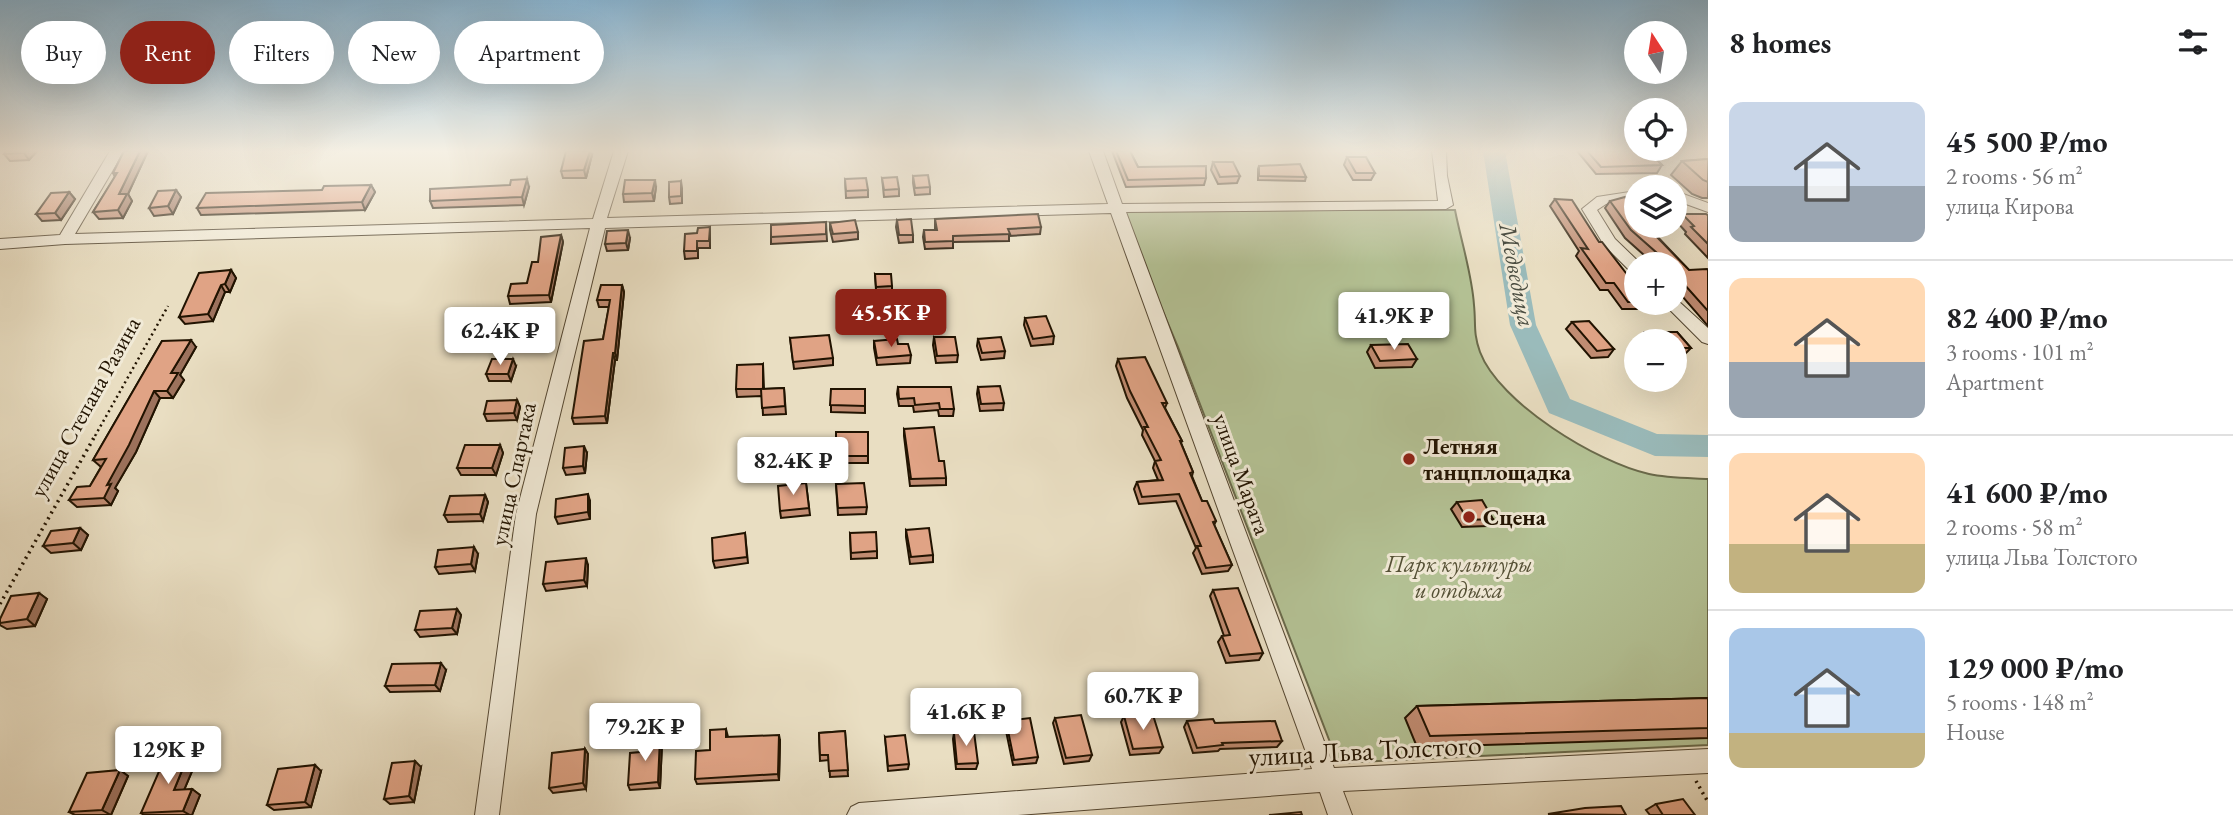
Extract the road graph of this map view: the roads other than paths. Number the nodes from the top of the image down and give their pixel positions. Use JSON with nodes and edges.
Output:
{"nodes":[{"id":1,"x":95,"y":189,"type":"edge"},
{"id":2,"x":609,"y":189,"type":"edge"},
{"id":3,"x":1109,"y":189,"type":"edge"},
{"id":4,"x":1443,"y":189,"type":"edge"},
{"id":5,"x":1624,"y":197,"type":"edge"},
{"id":6,"x":1687,"y":200,"type":"edge"},
{"id":7,"x":1116,"y":208,"type":"junction"},
{"id":8,"x":1708,"y":208,"type":"edge"},
{"id":9,"x":598,"y":225,"type":"junction"},
{"id":10,"x":65,"y":239,"type":"junction"},
{"id":11,"x":0,"y":243,"type":"edge"},
{"id":12,"x":1624,"y":256,"type":"edge"},
{"id":13,"x":1685,"y":315,"type":"edge"},
{"id":14,"x":1708,"y":338,"type":"edge"},
{"id":15,"x":1708,"y":761,"type":"edge"},
{"id":16,"x":1327,"y":780,"type":"junction"},
{"id":17,"x":487,"y":815,"type":"edge"},
{"id":18,"x":859,"y":815,"type":"edge"},
{"id":19,"x":1340,"y":815,"type":"edge"}],
"edges":[{"from":1,"to":10,"type":"street"},
{"from":2,"to":9,"type":"street","name":"улица Спартака"},
{"from":3,"to":7,"type":"street","name":"улица Марата"},
{"from":4,"to":7,"type":"street"},
{"from":5,"to":12,"type":"street"},
{"from":6,"to":8,"type":"street"},
{"from":7,"to":9,"type":"street"},
{"from":7,"to":16,"type":"street","name":"улица Марата"},
{"from":9,"to":10,"type":"street"},
{"from":9,"to":17,"type":"street","name":"улица Спартака"},
{"from":10,"to":11,"type":"street"},
{"from":13,"to":14,"type":"street"},
{"from":15,"to":16,"type":"street","name":"улица Льва Толстого"},
{"from":16,"to":18,"type":"street","name":"улица Льва Толстого"},
{"from":16,"to":19,"type":"street","name":"улица Марата"}]}
